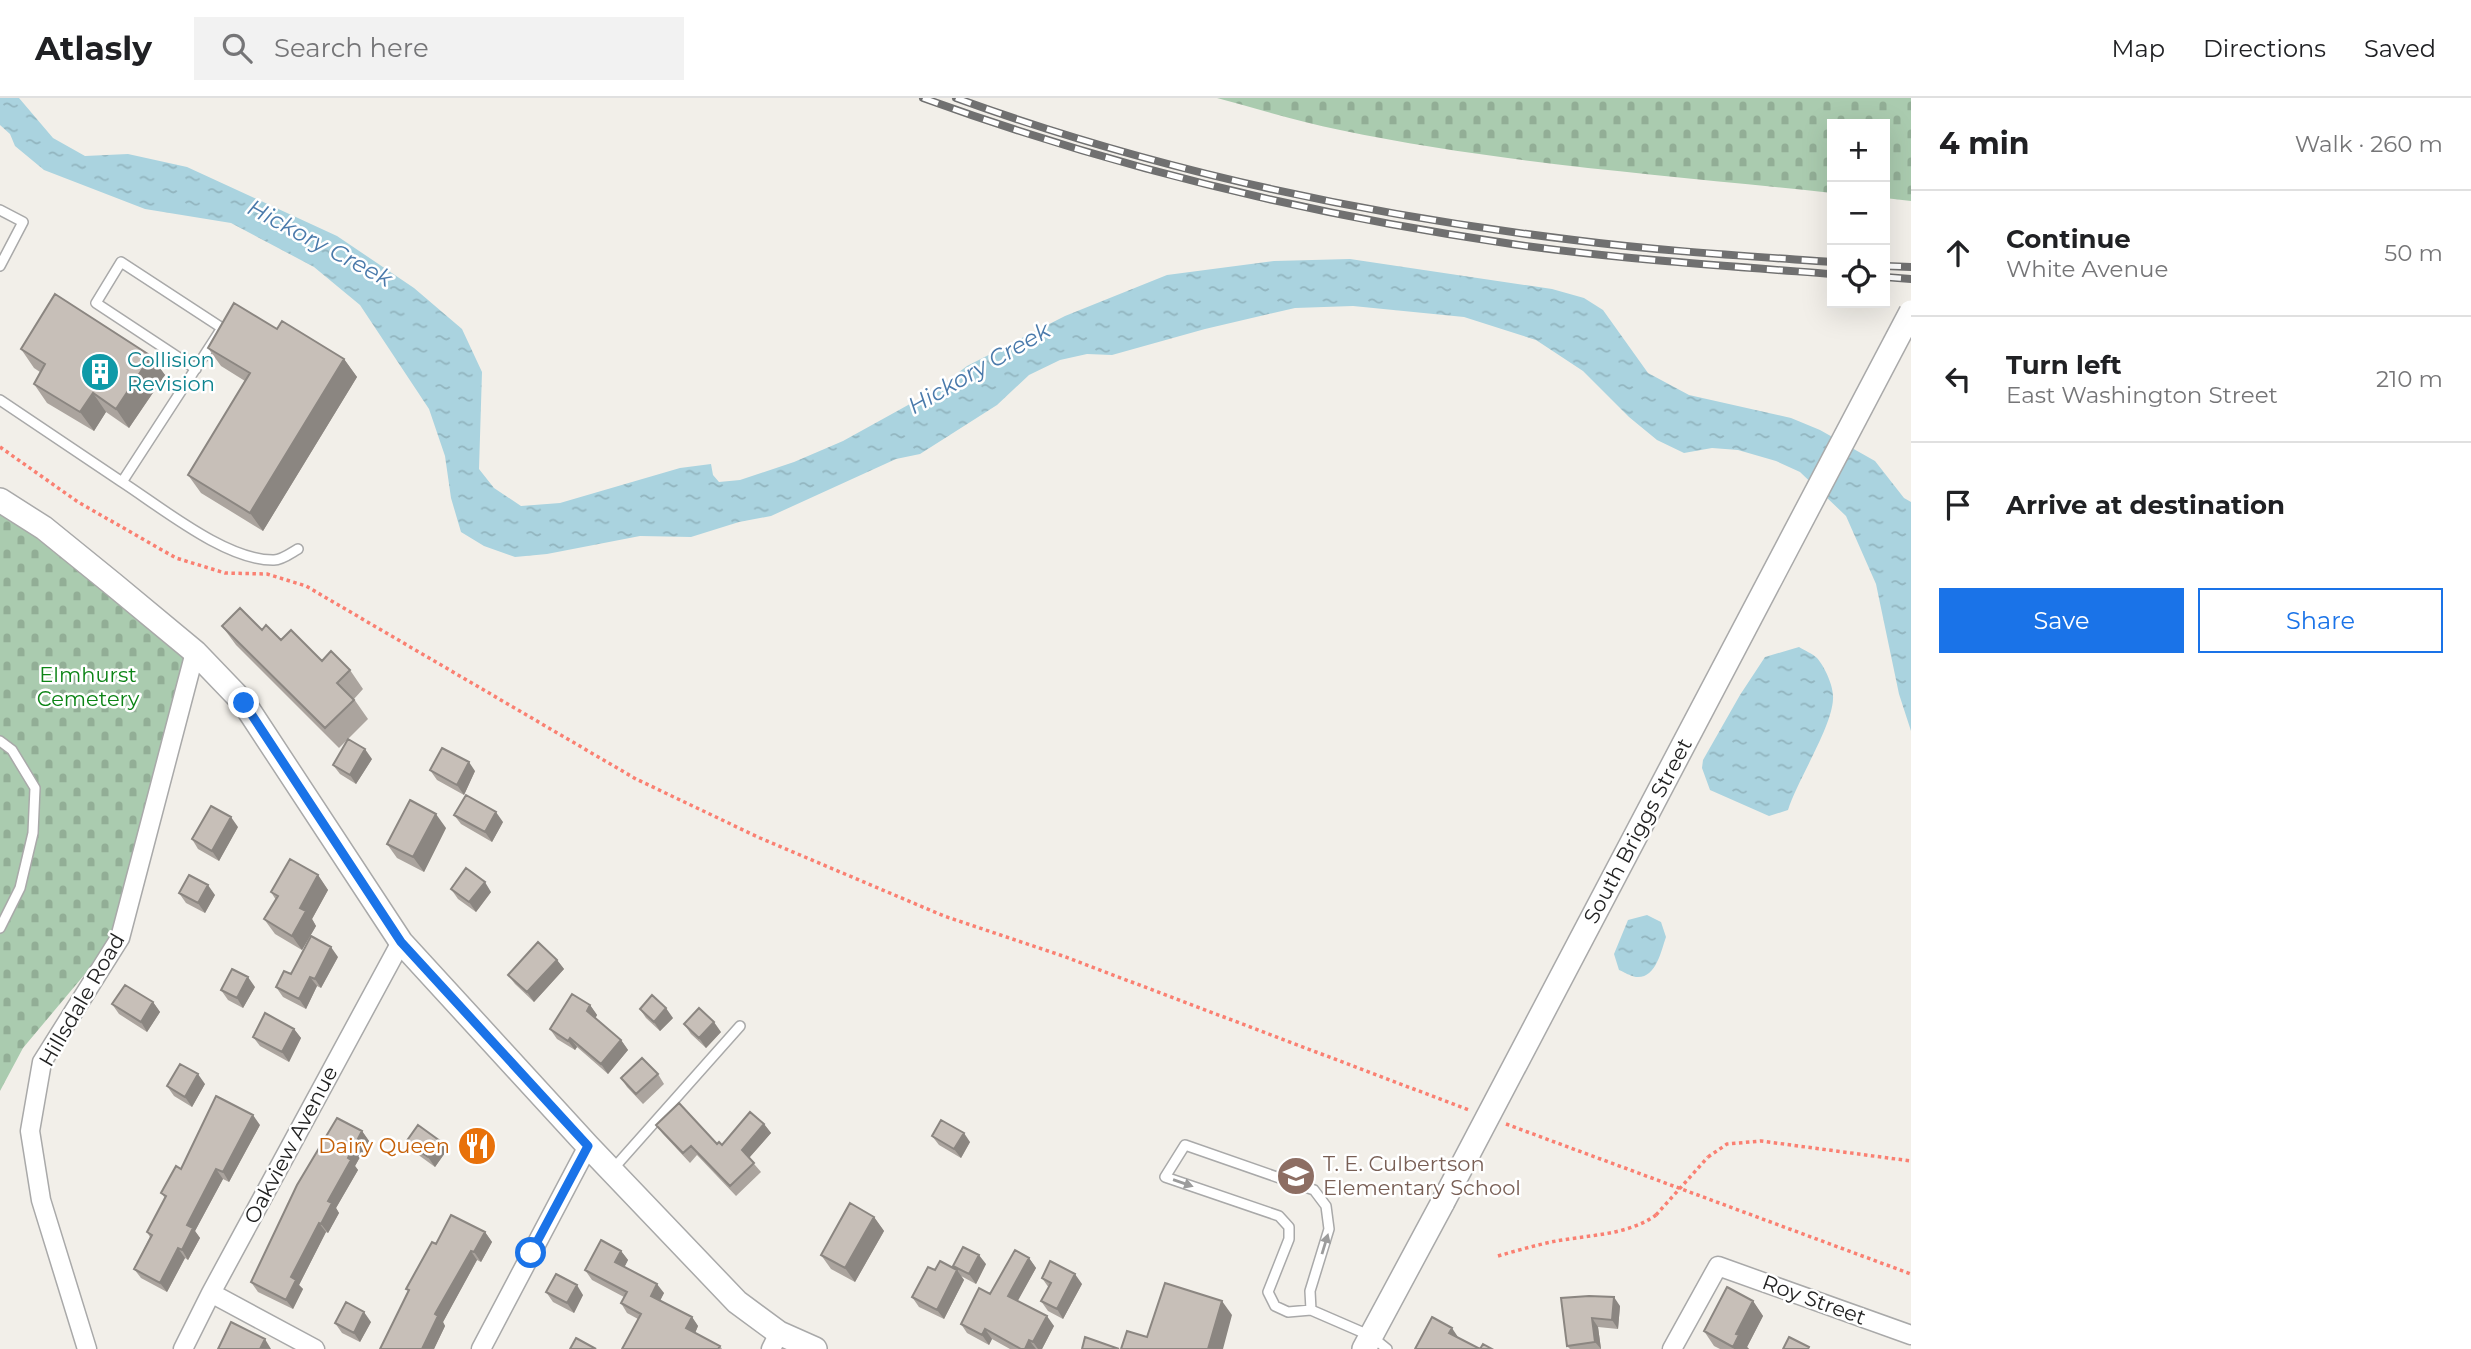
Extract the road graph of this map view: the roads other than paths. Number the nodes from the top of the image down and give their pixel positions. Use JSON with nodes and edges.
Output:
{"nodes":[{"id":1,"x":0,"y":210,"type":"edge"},
{"id":2,"x":0,"y":266,"type":"edge"},
{"id":3,"x":1911,"y":312,"type":"edge"},
{"id":4,"x":196,"y":369,"type":"junction"},
{"id":5,"x":0,"y":400,"type":"edge"},
{"id":6,"x":122,"y":482,"type":"junction"},
{"id":7,"x":0,"y":500,"type":"edge"},
{"id":8,"x":298,"y":549,"type":"dead end"},
{"id":9,"x":195,"y":652,"type":"junction"},
{"id":10,"x":0,"y":741,"type":"edge"},
{"id":11,"x":0,"y":928,"type":"edge"},
{"id":12,"x":401,"y":942,"type":"junction"},
{"id":13,"x":740,"y":1026,"type":"dead end"},
{"id":14,"x":588,"y":1146,"type":"junction"},
{"id":15,"x":612,"y":1170,"type":"junction"},
{"id":16,"x":211,"y":1293,"type":"junction"},
{"id":17,"x":1311,"y":1310,"type":"junction"},
{"id":18,"x":1911,"y":1335,"type":"edge"},
{"id":19,"x":775,"y":1341,"type":"edge"},
{"id":20,"x":1374,"y":1345,"type":"edge"},
{"id":21,"x":87,"y":1349,"type":"edge"},
{"id":22,"x":183,"y":1349,"type":"edge"},
{"id":23,"x":315,"y":1349,"type":"edge"},
{"id":24,"x":481,"y":1349,"type":"edge"},
{"id":25,"x":814,"y":1349,"type":"edge"},
{"id":26,"x":1672,"y":1349,"type":"edge"}],
"edges":[{"from":1,"to":2,"type":"lane"},
{"from":3,"to":20,"type":"street","name":"South Briggs Street","bridge":true},
{"from":4,"to":4,"type":"lane"},
{"from":4,"to":6,"type":"lane"},
{"from":5,"to":6,"type":"lane"},
{"from":6,"to":8,"type":"lane"},
{"from":7,"to":9,"type":"street"},
{"from":9,"to":12,"type":"street"},
{"from":9,"to":21,"type":"street","name":"Hillsdale Road"},
{"from":10,"to":11,"type":"lane"},
{"from":12,"to":14,"type":"street"},
{"from":12,"to":16,"type":"street","name":"Oakview Avenue"},
{"from":13,"to":15,"type":"lane"},
{"from":14,"to":15,"type":"street"},
{"from":14,"to":24,"type":"street"},
{"from":15,"to":19,"type":"street"},
{"from":16,"to":22,"type":"street","name":"Oakview Avenue"},
{"from":16,"to":23,"type":"street"},
{"from":17,"to":17,"type":"lane","one_way":true},
{"from":17,"to":20,"type":"lane"},
{"from":18,"to":26,"type":"street","name":"Roy Street"},
{"from":19,"to":25,"type":"street"}]}
